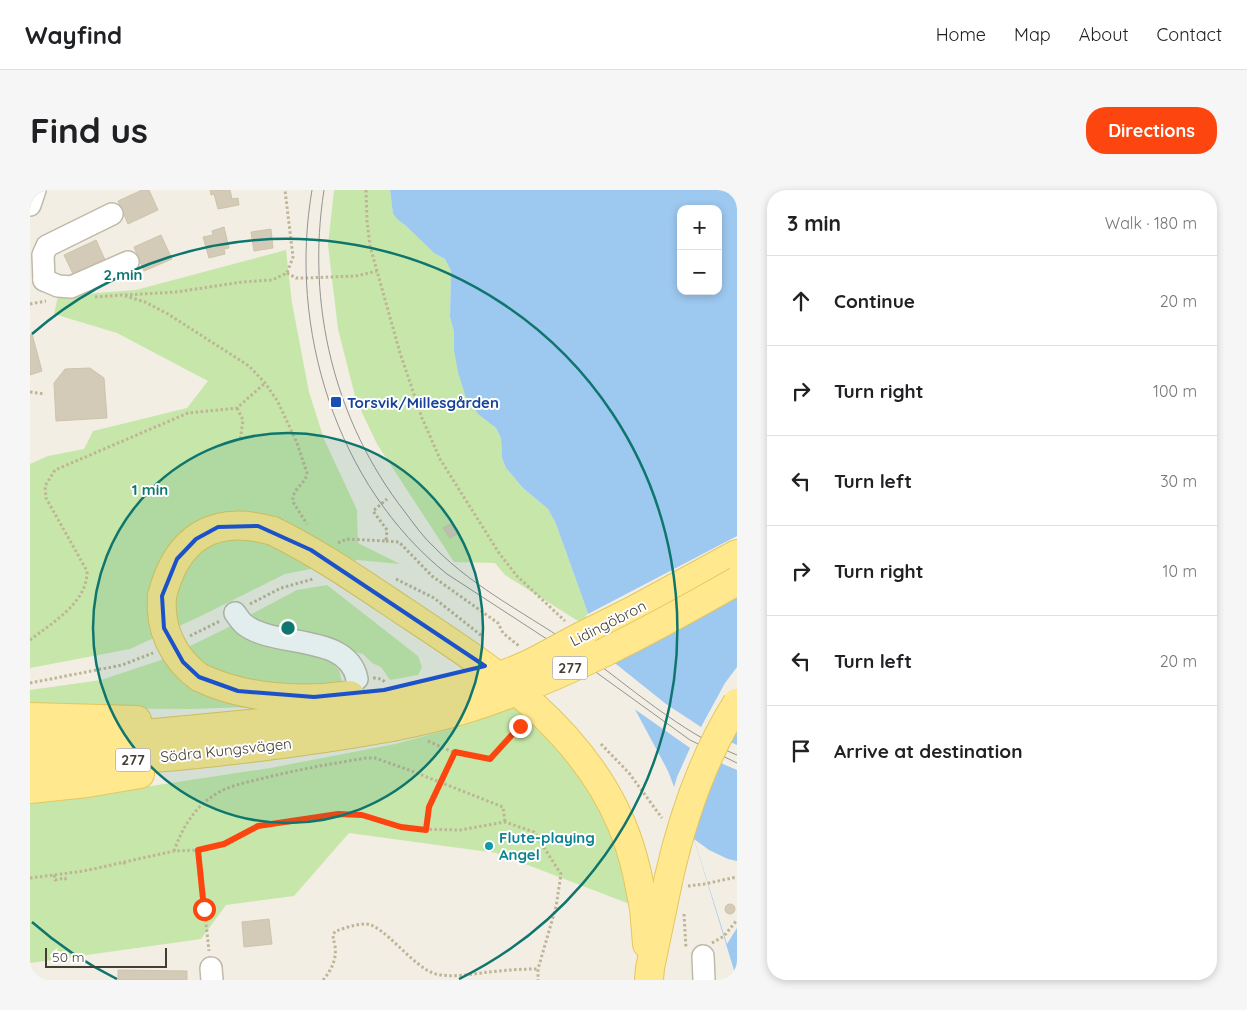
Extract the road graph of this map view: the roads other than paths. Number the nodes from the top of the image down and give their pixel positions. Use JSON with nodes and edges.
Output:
{"nodes":[{"id":1,"x":35,"y":190,"type":"edge"},
{"id":2,"x":30,"y":205,"type":"edge"},
{"id":3,"x":112,"y":214,"type":"dead end"},
{"id":4,"x":128,"y":262,"type":"dead end"},
{"id":5,"x":41,"y":289,"type":"edge"},
{"id":6,"x":737,"y":554,"type":"edge"},
{"id":7,"x":737,"y":581,"type":"edge"},
{"id":8,"x":234,"y":614,"type":"dead end"},
{"id":9,"x":357,"y":679,"type":"dead end"},
{"id":10,"x":737,"y":703,"type":"edge"},
{"id":11,"x":388,"y":708,"type":"junction"},
{"id":12,"x":30,"y":717,"type":"edge"},
{"id":13,"x":232,"y":738,"type":"junction"},
{"id":14,"x":30,"y":740,"type":"edge"},
{"id":15,"x":30,"y":763,"type":"edge"},
{"id":16,"x":30,"y":789,"type":"edge"},
{"id":17,"x":695,"y":953,"type":"road end"},
{"id":18,"x":649,"y":974,"type":"edge"},
{"id":19,"x":704,"y":980,"type":"edge"}],
"edges":[{"from":1,"to":2,"type":"street"},
{"from":3,"to":5,"type":"street"},
{"from":4,"to":5,"type":"street"},
{"from":6,"to":11,"type":"main road","name":"Lidingöbron","number":"277","bridge":true},
{"from":7,"to":11,"type":"main road","name":"Lidingöbron","number":"277","bridge":true},
{"from":8,"to":9,"type":"street"},
{"from":10,"to":18,"type":"main road","bridge":true},
{"from":11,"to":13,"type":"main road","name":"Södra Kungsvägen","number":"277"},
{"from":11,"to":18,"type":"main road","bridge":true},
{"from":12,"to":13,"type":"main road"},
{"from":13,"to":14,"type":"main road","name":"Södra Kungsvägen","number":"277"},
{"from":13,"to":15,"type":"main road","name":"Södra Kungsvägen","number":"277"},
{"from":13,"to":16,"type":"main road"},
{"from":17,"to":19,"type":"street"}]}
